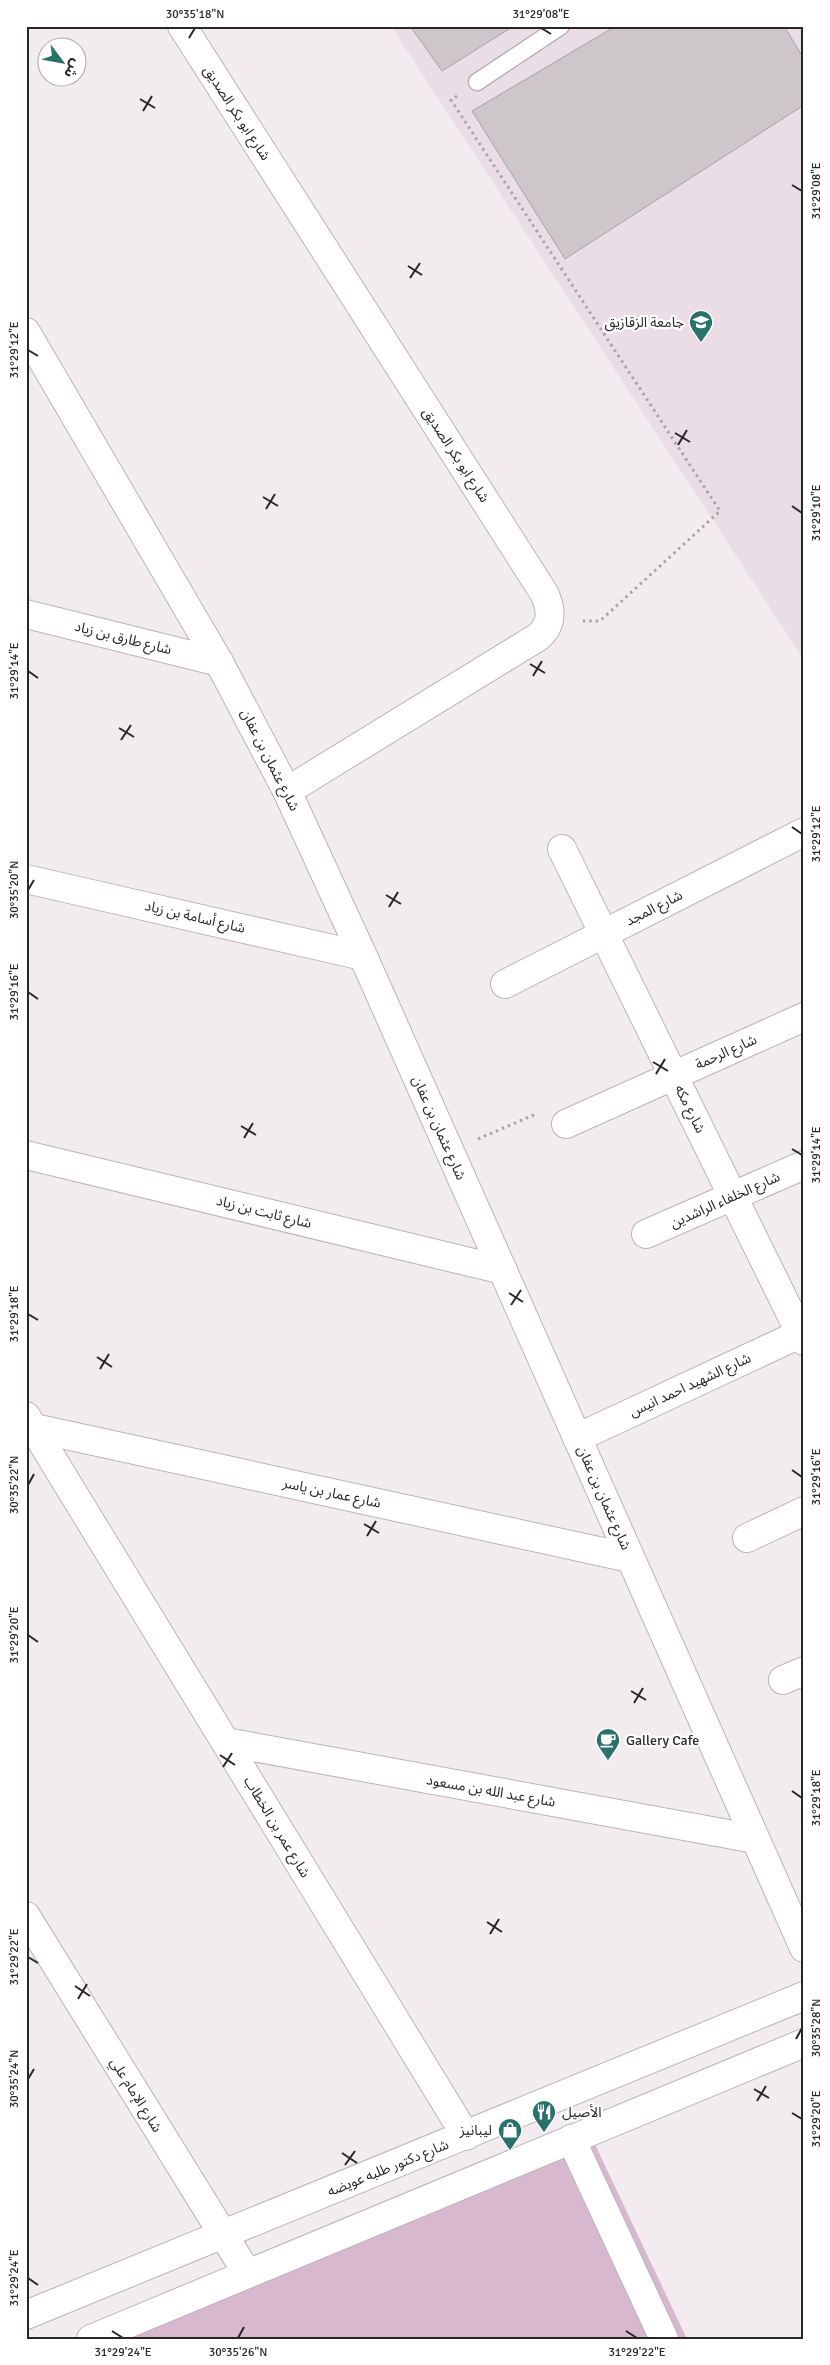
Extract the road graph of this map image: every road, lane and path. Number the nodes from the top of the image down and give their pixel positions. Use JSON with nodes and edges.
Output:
{"nodes":[{"id":1,"x":182,"y":26,"type":"edge"},
{"id":2,"x":561,"y":26,"type":"edge"},
{"id":3,"x":477,"y":82,"type":"joint"},
{"id":4,"x":26,"y":332,"type":"edge"},
{"id":5,"x":26,"y":614,"type":"edge"},
{"id":6,"x":549,"y":622,"type":"junction"},
{"id":7,"x":219,"y":662,"type":"junction"},
{"id":8,"x":287,"y":791,"type":"junction"},
{"id":9,"x":804,"y":832,"type":"edge"},
{"id":10,"x":562,"y":849,"type":"dead end"},
{"id":11,"x":26,"y":878,"type":"edge"},
{"id":12,"x":604,"y":934,"type":"junction"},
{"id":13,"x":363,"y":956,"type":"junction"},
{"id":14,"x":505,"y":984,"type":"dead end"},
{"id":15,"x":804,"y":1017,"type":"edge"},
{"id":16,"x":674,"y":1076,"type":"junction"},
{"id":17,"x":566,"y":1124,"type":"joint"},
{"id":18,"x":450,"y":1151,"type":"junction"},
{"id":19,"x":26,"y":1154,"type":"edge"},
{"id":20,"x":804,"y":1165,"type":"edge"},
{"id":21,"x":732,"y":1196,"type":"junction"},
{"id":22,"x":646,"y":1234,"type":"dead end"},
{"id":23,"x":503,"y":1270,"type":"junction"},
{"id":24,"x":802,"y":1335,"type":"edge"},
{"id":25,"x":30,"y":1422,"type":"edge"},
{"id":26,"x":577,"y":1438,"type":"junction"},
{"id":27,"x":804,"y":1511,"type":"edge"},
{"id":28,"x":747,"y":1538,"type":"dead end"},
{"id":29,"x":630,"y":1558,"type":"junction"},
{"id":30,"x":226,"y":1742,"type":"junction"},
{"id":31,"x":756,"y":1839,"type":"junction"},
{"id":32,"x":26,"y":1916,"type":"edge"},
{"id":33,"x":804,"y":1948,"type":"edge"},
{"id":34,"x":804,"y":1996,"type":"edge"},
{"id":35,"x":804,"y":2043,"type":"edge"},
{"id":36,"x":466,"y":2136,"type":"junction"},
{"id":37,"x":571,"y":2139,"type":"junction"},
{"id":38,"x":223,"y":2235,"type":"junction"},
{"id":39,"x":247,"y":2273,"type":"junction"},
{"id":40,"x":26,"y":2315,"type":"edge"},
{"id":41,"x":91,"y":2339,"type":"edge"},
{"id":42,"x":664,"y":2339,"type":"edge"}],
"edges":[{"from":1,"to":6,"type":"street","name":"شارع ابو بكر الصديق"},
{"from":2,"to":3,"type":"lane"},
{"from":3,"to":6,"type":"path"},
{"from":4,"to":7,"type":"street","name":"شارع عثمان بن عفان"},
{"from":5,"to":7,"type":"street","name":"شارع طارق بن زياد"},
{"from":6,"to":8,"type":"street"},
{"from":7,"to":8,"type":"street","name":"شارع عثمان بن عفان"},
{"from":8,"to":13,"type":"street","name":"شارع عثمان بن عفان"},
{"from":9,"to":12,"type":"street","name":"شارع المجد"},
{"from":10,"to":12,"type":"street","name":"شارع مكه"},
{"from":11,"to":13,"type":"street","name":"شارع أسامة بن زياد"},
{"from":12,"to":14,"type":"street","name":"شارع المجد"},
{"from":12,"to":16,"type":"street","name":"شارع مكه"},
{"from":13,"to":18,"type":"street","name":"شارع عثمان بن عفان"},
{"from":15,"to":16,"type":"street","name":"شارع الرحمة"},
{"from":16,"to":17,"type":"street","name":"شارع الرحمة"},
{"from":16,"to":21,"type":"street","name":"شارع مكه"},
{"from":17,"to":18,"type":"path"},
{"from":18,"to":23,"type":"street","name":"شارع عثمان بن عفان"},
{"from":19,"to":23,"type":"street","name":"شارع ثابت بن زياد"},
{"from":20,"to":21,"type":"street","name":"شارع الخلفاء الراشدين"},
{"from":21,"to":22,"type":"street","name":"شارع الخلفاء الراشدين"},
{"from":21,"to":24,"type":"street","name":"شارع مكه"},
{"from":23,"to":26,"type":"street","name":"شارع عثمان بن عفان"},
{"from":24,"to":26,"type":"street","name":"شارع الشهيد احمد انيس"},
{"from":25,"to":29,"type":"street","name":"شارع عمار بن ياسر"},
{"from":25,"to":30,"type":"street","name":"شارع عمر بن الخطاب"},
{"from":26,"to":29,"type":"street","name":"شارع عثمان بن عفان"},
{"from":27,"to":28,"type":"street"},
{"from":29,"to":31,"type":"street","name":"شارع عثمان بن عفان"},
{"from":30,"to":31,"type":"street","name":"شارع عبد الله بن مسعود"},
{"from":30,"to":36,"type":"street","name":"شارع عمر بن الخطاب"},
{"from":31,"to":33,"type":"street","name":"شارع عثمان بن عفان"},
{"from":32,"to":38,"type":"street","name":"شارع الإمام علي"},
{"from":34,"to":36,"type":"street","name":"شارع دكتور طلبه عويضه"},
{"from":35,"to":37,"type":"street"},
{"from":36,"to":38,"type":"street","name":"شارع دكتور طلبه عويضه"},
{"from":37,"to":39,"type":"street"},
{"from":37,"to":42,"type":"street"},
{"from":38,"to":39,"type":"street","name":"شارع الإمام علي"},
{"from":38,"to":40,"type":"street","name":"شارع دكتور طلبه عويضه"},
{"from":39,"to":41,"type":"street"}]}
